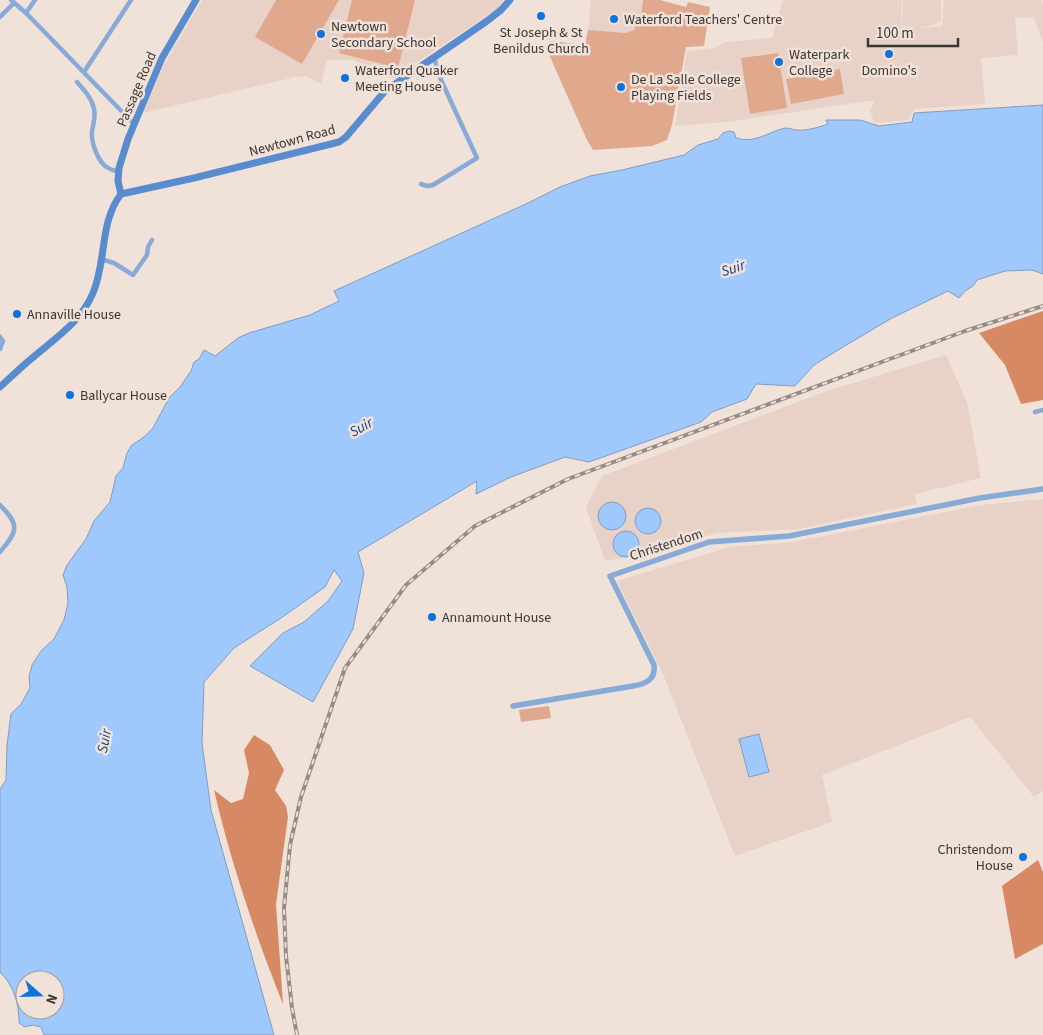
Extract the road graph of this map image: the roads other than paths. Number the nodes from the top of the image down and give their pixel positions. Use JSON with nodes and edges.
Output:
{"nodes":[{"id":1,"x":35,"y":0,"type":"edge"},
{"id":2,"x":130,"y":0,"type":"edge"},
{"id":3,"x":196,"y":0,"type":"edge"},
{"id":4,"x":510,"y":0,"type":"edge"},
{"id":5,"x":13,"y":1,"type":"edge"},
{"id":6,"x":26,"y":13,"type":"junction"},
{"id":7,"x":0,"y":17,"type":"edge"},
{"id":8,"x":433,"y":56,"type":"junction"},
{"id":9,"x":84,"y":72,"type":"junction"},
{"id":10,"x":78,"y":82,"type":"dead end"},
{"id":11,"x":134,"y":124,"type":"junction"},
{"id":12,"x":118,"y":172,"type":"junction"},
{"id":13,"x":422,"y":184,"type":"dead end"},
{"id":14,"x":121,"y":194,"type":"junction"},
{"id":15,"x":152,"y":240,"type":"dead end"},
{"id":16,"x":101,"y":259,"type":"junction"},
{"id":17,"x":0,"y":336,"type":"edge"},
{"id":18,"x":0,"y":349,"type":"edge"},
{"id":19,"x":0,"y":387,"type":"edge"},
{"id":20,"x":1043,"y":410,"type":"edge"},
{"id":21,"x":1035,"y":412,"type":"dead end"},
{"id":22,"x":1043,"y":489,"type":"edge"},
{"id":23,"x":0,"y":505,"type":"edge"},
{"id":24,"x":0,"y":552,"type":"edge"},
{"id":25,"x":513,"y":706,"type":"dead end"}],
"edges":[{"from":1,"to":6,"type":"street"},
{"from":2,"to":9,"type":"street"},
{"from":3,"to":11,"type":"main road","name":"Passage Road"},
{"from":4,"to":8,"type":"main road","name":"Newtown Road"},
{"from":5,"to":6,"type":"street"},
{"from":5,"to":7,"type":"street"},
{"from":6,"to":9,"type":"street"},
{"from":8,"to":13,"type":"street"},
{"from":8,"to":14,"type":"main road","name":"Newtown Road"},
{"from":9,"to":11,"type":"street"},
{"from":10,"to":12,"type":"street"},
{"from":11,"to":12,"type":"main road","name":"Passage Road"},
{"from":12,"to":14,"type":"main road","name":"Passage Road"},
{"from":14,"to":16,"type":"main road"},
{"from":15,"to":16,"type":"street"},
{"from":16,"to":19,"type":"main road"},
{"from":17,"to":18,"type":"street"},
{"from":20,"to":21,"type":"street"},
{"from":22,"to":25,"type":"street","name":"Christendom"},
{"from":23,"to":24,"type":"street"}]}
